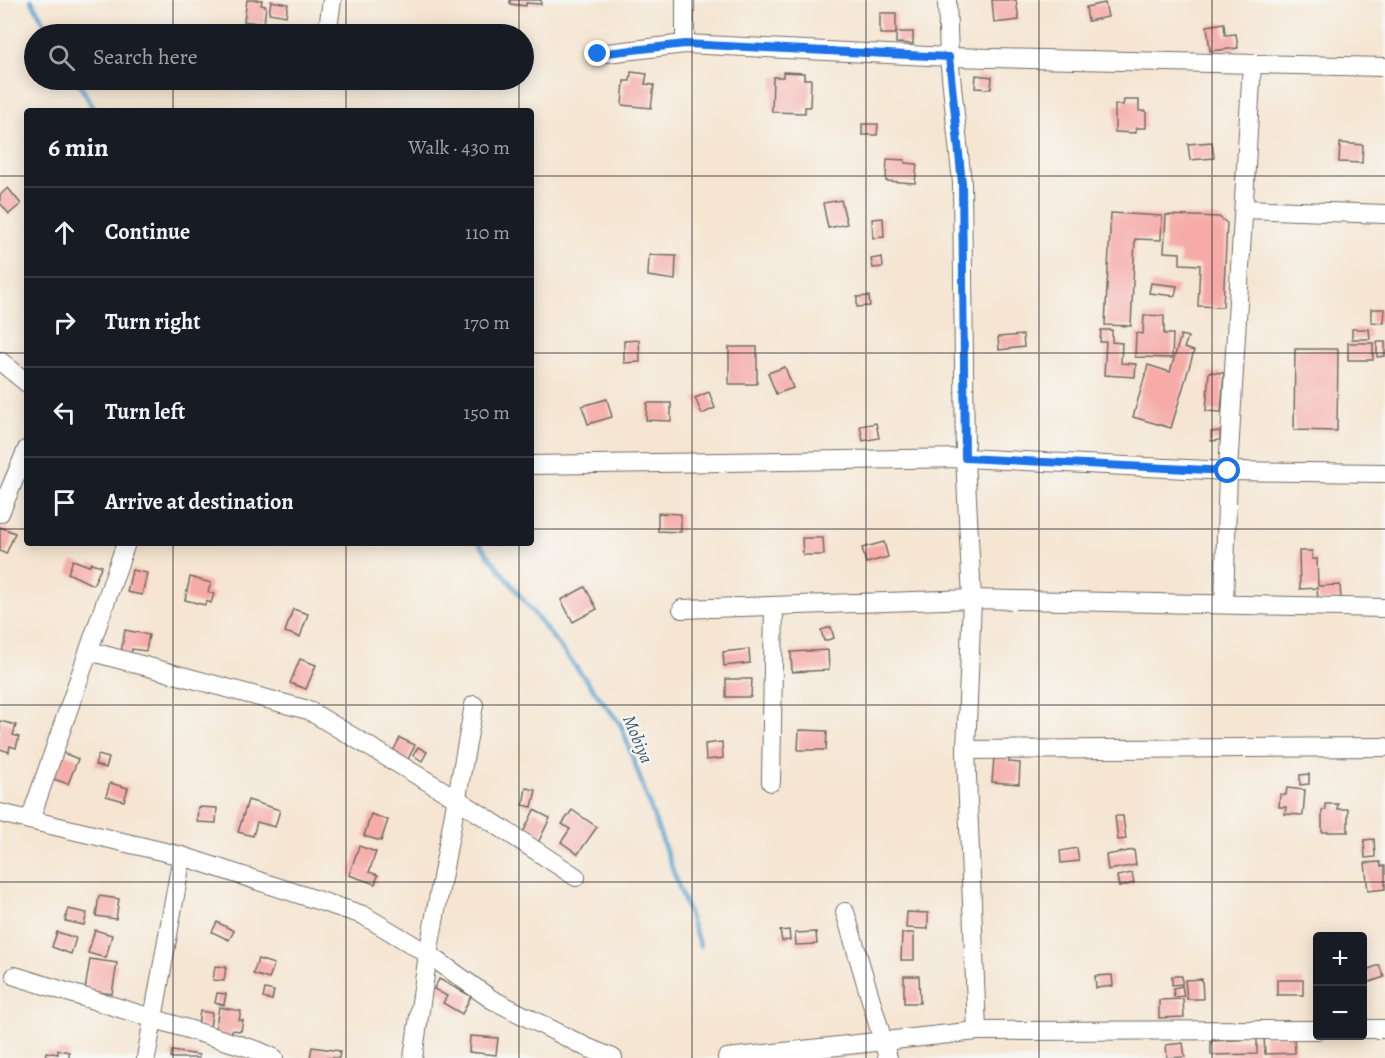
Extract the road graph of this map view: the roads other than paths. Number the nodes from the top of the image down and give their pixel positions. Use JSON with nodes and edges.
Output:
{"nodes":[{"id":1,"x":332,"y":0,"type":"edge"},
{"id":2,"x":685,"y":0,"type":"edge"},
{"id":3,"x":947,"y":0,"type":"edge"},
{"id":4,"x":329,"y":21,"type":"dead end"},
{"id":5,"x":685,"y":44,"type":"junction"},
{"id":6,"x":598,"y":54,"type":"dead end"},
{"id":7,"x":949,"y":57,"type":"junction"},
{"id":8,"x":1252,"y":64,"type":"junction"},
{"id":9,"x":1385,"y":67,"type":"edge"},
{"id":10,"x":1244,"y":209,"type":"junction"},
{"id":11,"x":1385,"y":214,"type":"edge"},
{"id":12,"x":0,"y":361,"type":"edge"},
{"id":13,"x":24,"y":381,"type":"edge"},
{"id":14,"x":24,"y":456,"type":"edge"},
{"id":15,"x":965,"y":458,"type":"junction"},
{"id":16,"x":534,"y":465,"type":"edge"},
{"id":17,"x":1228,"y":471,"type":"junction"},
{"id":18,"x":1385,"y":473,"type":"edge"},
{"id":19,"x":0,"y":513,"type":"edge"},
{"id":20,"x":125,"y":546,"type":"edge"},
{"id":21,"x":972,"y":599,"type":"junction"},
{"id":22,"x":1224,"y":603,"type":"junction"},
{"id":23,"x":774,"y":606,"type":"junction"},
{"id":24,"x":1385,"y":608,"type":"edge"},
{"id":25,"x":682,"y":609,"type":"dead end"},
{"id":26,"x":89,"y":651,"type":"junction"},
{"id":27,"x":474,"y":705,"type":"dead end"},
{"id":28,"x":1385,"y":747,"type":"edge"},
{"id":29,"x":966,"y":750,"type":"junction"},
{"id":30,"x":771,"y":782,"type":"dead end"},
{"id":31,"x":457,"y":799,"type":"junction"},
{"id":32,"x":0,"y":813,"type":"edge"},
{"id":33,"x":30,"y":820,"type":"junction"},
{"id":34,"x":182,"y":856,"type":"junction"},
{"id":35,"x":576,"y":878,"type":"dead end"},
{"id":36,"x":845,"y":912,"type":"dead end"},
{"id":37,"x":428,"y":954,"type":"junction"},
{"id":38,"x":15,"y":976,"type":"dead end"},
{"id":39,"x":153,"y":1020,"type":"junction"},
{"id":40,"x":1367,"y":1029,"type":"edge"},
{"id":41,"x":1385,"y":1029,"type":"edge"},
{"id":42,"x":1313,"y":1030,"type":"edge"},
{"id":43,"x":977,"y":1031,"type":"junction"},
{"id":44,"x":886,"y":1049,"type":"edge"},
{"id":45,"x":586,"y":1052,"type":"edge"},
{"id":46,"x":146,"y":1058,"type":"edge"},
{"id":47,"x":274,"y":1058,"type":"edge"},
{"id":48,"x":413,"y":1058,"type":"edge"},
{"id":49,"x":613,"y":1058,"type":"edge"},
{"id":50,"x":727,"y":1058,"type":"edge"}],
"edges":[{"from":1,"to":4,"type":"street"},
{"from":2,"to":5,"type":"street"},
{"from":3,"to":7,"type":"street"},
{"from":5,"to":6,"type":"street"},
{"from":5,"to":7,"type":"street"},
{"from":7,"to":8,"type":"street"},
{"from":7,"to":15,"type":"street"},
{"from":8,"to":9,"type":"street"},
{"from":8,"to":10,"type":"street"},
{"from":10,"to":11,"type":"street"},
{"from":10,"to":17,"type":"street"},
{"from":12,"to":13,"type":"street"},
{"from":14,"to":19,"type":"street"},
{"from":15,"to":16,"type":"street"},
{"from":15,"to":17,"type":"street"},
{"from":15,"to":21,"type":"street"},
{"from":17,"to":18,"type":"street"},
{"from":17,"to":22,"type":"street"},
{"from":20,"to":26,"type":"street"},
{"from":21,"to":22,"type":"street"},
{"from":21,"to":23,"type":"street"},
{"from":21,"to":29,"type":"street"},
{"from":22,"to":24,"type":"street"},
{"from":23,"to":25,"type":"street"},
{"from":23,"to":30,"type":"street"},
{"from":26,"to":31,"type":"street"},
{"from":26,"to":33,"type":"street"},
{"from":27,"to":31,"type":"street"},
{"from":28,"to":29,"type":"street"},
{"from":29,"to":43,"type":"street"},
{"from":31,"to":35,"type":"street"},
{"from":31,"to":37,"type":"street"},
{"from":32,"to":33,"type":"street"},
{"from":33,"to":34,"type":"street"},
{"from":34,"to":37,"type":"street"},
{"from":34,"to":39,"type":"street"},
{"from":36,"to":44,"type":"street"},
{"from":37,"to":45,"type":"street"},
{"from":37,"to":48,"type":"street"},
{"from":38,"to":39,"type":"street"},
{"from":39,"to":46,"type":"street"},
{"from":39,"to":47,"type":"street"},
{"from":40,"to":41,"type":"street"},
{"from":42,"to":43,"type":"street"},
{"from":43,"to":44,"type":"street"},
{"from":44,"to":50,"type":"street"},
{"from":45,"to":49,"type":"street"}]}
